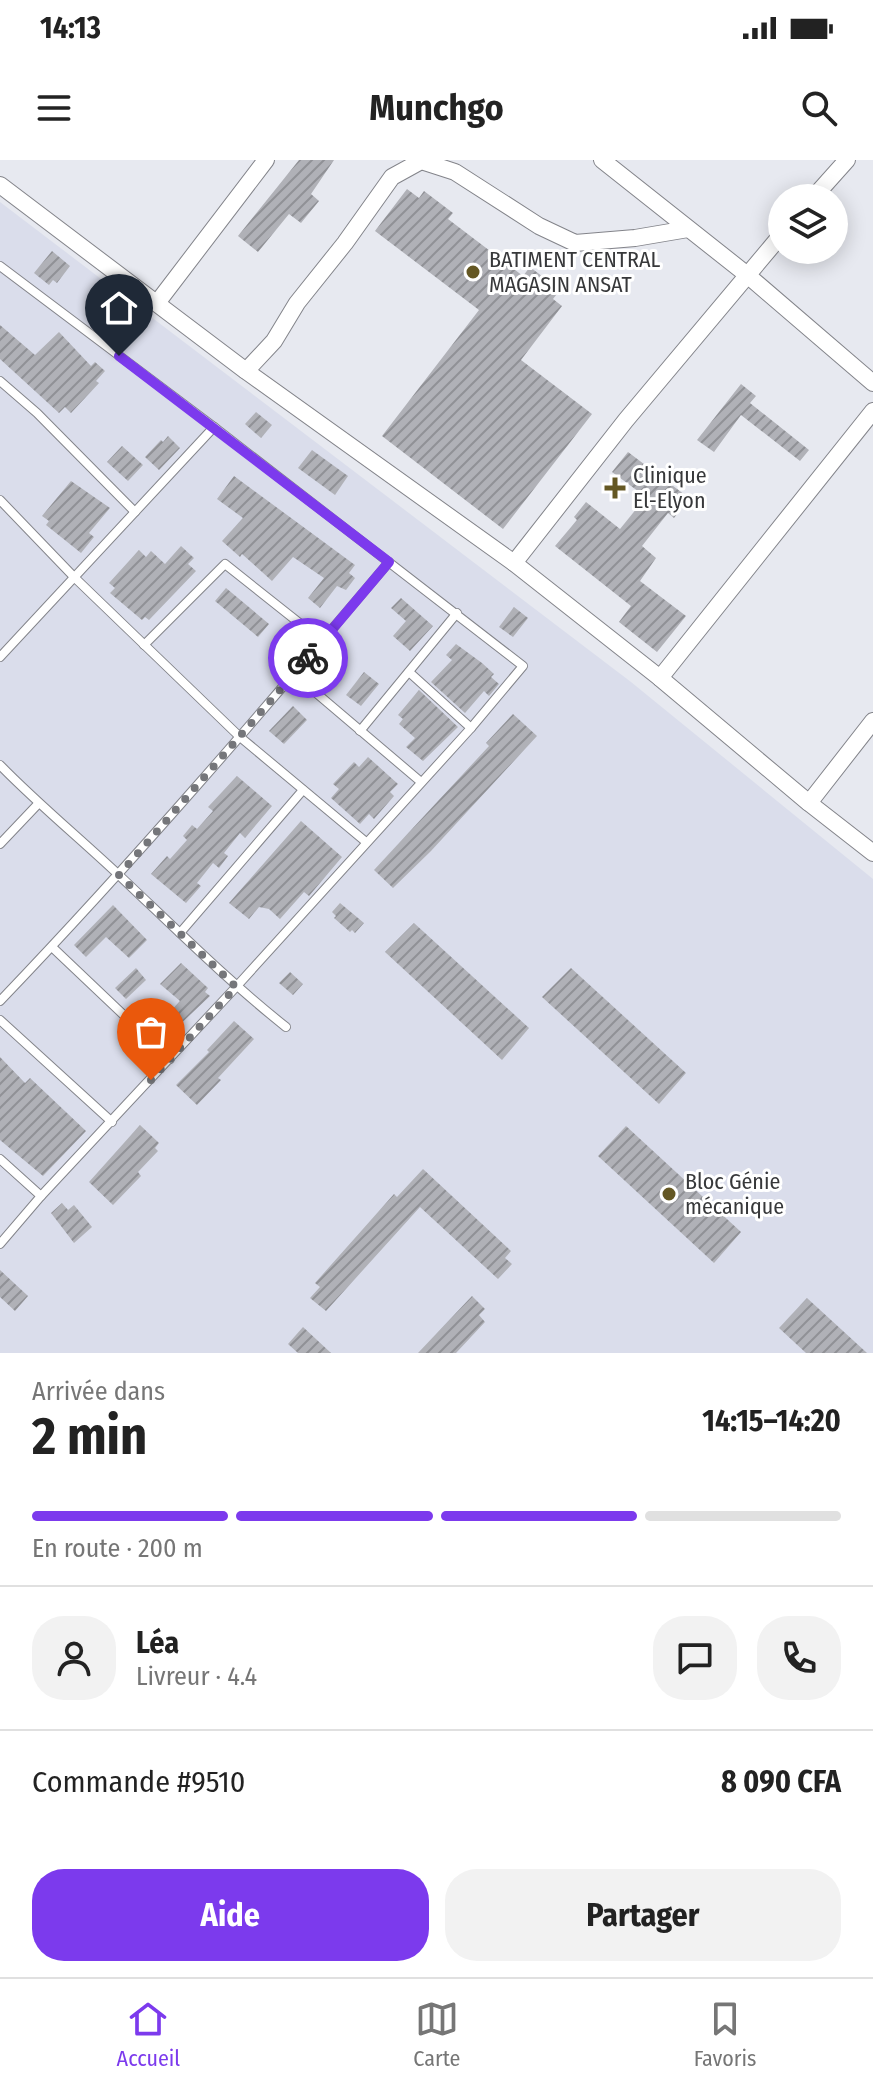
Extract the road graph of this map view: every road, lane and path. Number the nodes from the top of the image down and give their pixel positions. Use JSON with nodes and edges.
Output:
{"nodes":[{"id":1,"x":266,"y":160,"type":"edge"},
{"id":2,"x":602,"y":160,"type":"edge"},
{"id":3,"x":847,"y":160,"type":"edge"},
{"id":4,"x":826,"y":184,"type":"edge"},
{"id":5,"x":0,"y":185,"type":"edge"},
{"id":6,"x":688,"y":229,"type":"junction"},
{"id":7,"x":768,"y":250,"type":"edge"},
{"id":8,"x":0,"y":266,"type":"edge"},
{"id":9,"x":746,"y":274,"type":"junction"},
{"id":10,"x":157,"y":303,"type":"junction"},
{"id":11,"x":246,"y":371,"type":"junction"},
{"id":12,"x":0,"y":381,"type":"edge"},
{"id":13,"x":873,"y":383,"type":"edge"},
{"id":14,"x":873,"y":411,"type":"edge"},
{"id":15,"x":214,"y":427,"type":"junction"},
{"id":16,"x":0,"y":500,"type":"edge"},
{"id":17,"x":135,"y":512,"type":"junction"},
{"id":18,"x":389,"y":562,"type":"junction"},
{"id":19,"x":514,"y":563,"type":"junction"},
{"id":20,"x":75,"y":578,"type":"junction"},
{"id":21,"x":457,"y":613,"type":"junction"},
{"id":22,"x":322,"y":641,"type":"junction"},
{"id":23,"x":144,"y":645,"type":"junction"},
{"id":24,"x":2,"y":650,"type":"edge"},
{"id":25,"x":409,"y":672,"type":"junction"},
{"id":26,"x":295,"y":675,"type":"junction"},
{"id":27,"x":660,"y":678,"type":"junction"},
{"id":28,"x":873,"y":721,"type":"edge"},
{"id":29,"x":471,"y":728,"type":"junction"},
{"id":30,"x":360,"y":731,"type":"junction"},
{"id":31,"x":240,"y":737,"type":"junction"},
{"id":32,"x":0,"y":765,"type":"edge"},
{"id":33,"x":421,"y":782,"type":"junction"},
{"id":34,"x":303,"y":790,"type":"junction"},
{"id":35,"x":809,"y":803,"type":"junction"},
{"id":36,"x":38,"y":804,"type":"junction"},
{"id":37,"x":366,"y":842,"type":"junction"},
{"id":38,"x":0,"y":844,"type":"edge"},
{"id":39,"x":873,"y":853,"type":"edge"},
{"id":40,"x":119,"y":875,"type":"junction"},
{"id":41,"x":180,"y":933,"type":"junction"},
{"id":42,"x":52,"y":947,"type":"junction"},
{"id":43,"x":236,"y":987,"type":"junction"},
{"id":44,"x":0,"y":1001,"type":"edge"},
{"id":45,"x":0,"y":1020,"type":"edge"},
{"id":46,"x":286,"y":1027,"type":"dead end"},
{"id":47,"x":170,"y":1059,"type":"junction"},
{"id":48,"x":112,"y":1122,"type":"junction"},
{"id":49,"x":0,"y":1159,"type":"edge"},
{"id":50,"x":41,"y":1196,"type":"junction"},
{"id":51,"x":0,"y":1244,"type":"edge"}],
"edges":[{"from":1,"to":10,"type":"street"},
{"from":2,"to":6,"type":"street"},
{"from":3,"to":4,"type":"street"},
{"from":5,"to":10,"type":"street"},
{"from":6,"to":9,"type":"street"},
{"from":6,"to":11,"type":"street"},
{"from":7,"to":9,"type":"street"},
{"from":8,"to":15,"type":"lane"},
{"from":9,"to":13,"type":"street"},
{"from":9,"to":19,"type":"street"},
{"from":10,"to":11,"type":"street"},
{"from":11,"to":19,"type":"street"},
{"from":12,"to":17,"type":"lane"},
{"from":14,"to":27,"type":"street"},
{"from":15,"to":17,"type":"lane"},
{"from":15,"to":18,"type":"lane"},
{"from":16,"to":20,"type":"lane"},
{"from":17,"to":20,"type":"lane"},
{"from":18,"to":21,"type":"lane"},
{"from":18,"to":22,"type":"lane"},
{"from":19,"to":27,"type":"street"},
{"from":20,"to":23,"type":"lane"},
{"from":20,"to":24,"type":"lane"},
{"from":21,"to":25,"type":"lane"},
{"from":21,"to":29,"type":"lane"},
{"from":22,"to":23,"type":"lane"},
{"from":22,"to":26,"type":"lane"},
{"from":23,"to":31,"type":"lane"},
{"from":25,"to":29,"type":"lane"},
{"from":25,"to":30,"type":"lane"},
{"from":26,"to":30,"type":"lane"},
{"from":26,"to":31,"type":"lane"},
{"from":27,"to":35,"type":"street"},
{"from":28,"to":35,"type":"street"},
{"from":29,"to":33,"type":"lane"},
{"from":30,"to":33,"type":"lane"},
{"from":31,"to":34,"type":"lane"},
{"from":31,"to":40,"type":"lane"},
{"from":32,"to":36,"type":"lane"},
{"from":33,"to":37,"type":"lane"},
{"from":34,"to":37,"type":"lane"},
{"from":34,"to":41,"type":"lane"},
{"from":35,"to":39,"type":"street"},
{"from":36,"to":38,"type":"lane"},
{"from":36,"to":40,"type":"lane"},
{"from":37,"to":43,"type":"lane"},
{"from":40,"to":41,"type":"lane"},
{"from":40,"to":42,"type":"lane"},
{"from":41,"to":43,"type":"lane"},
{"from":42,"to":44,"type":"lane"},
{"from":42,"to":47,"type":"lane"},
{"from":43,"to":46,"type":"lane"},
{"from":43,"to":47,"type":"lane"},
{"from":45,"to":48,"type":"lane"},
{"from":47,"to":48,"type":"lane"},
{"from":48,"to":50,"type":"lane"},
{"from":49,"to":50,"type":"lane"},
{"from":50,"to":51,"type":"lane"}]}
